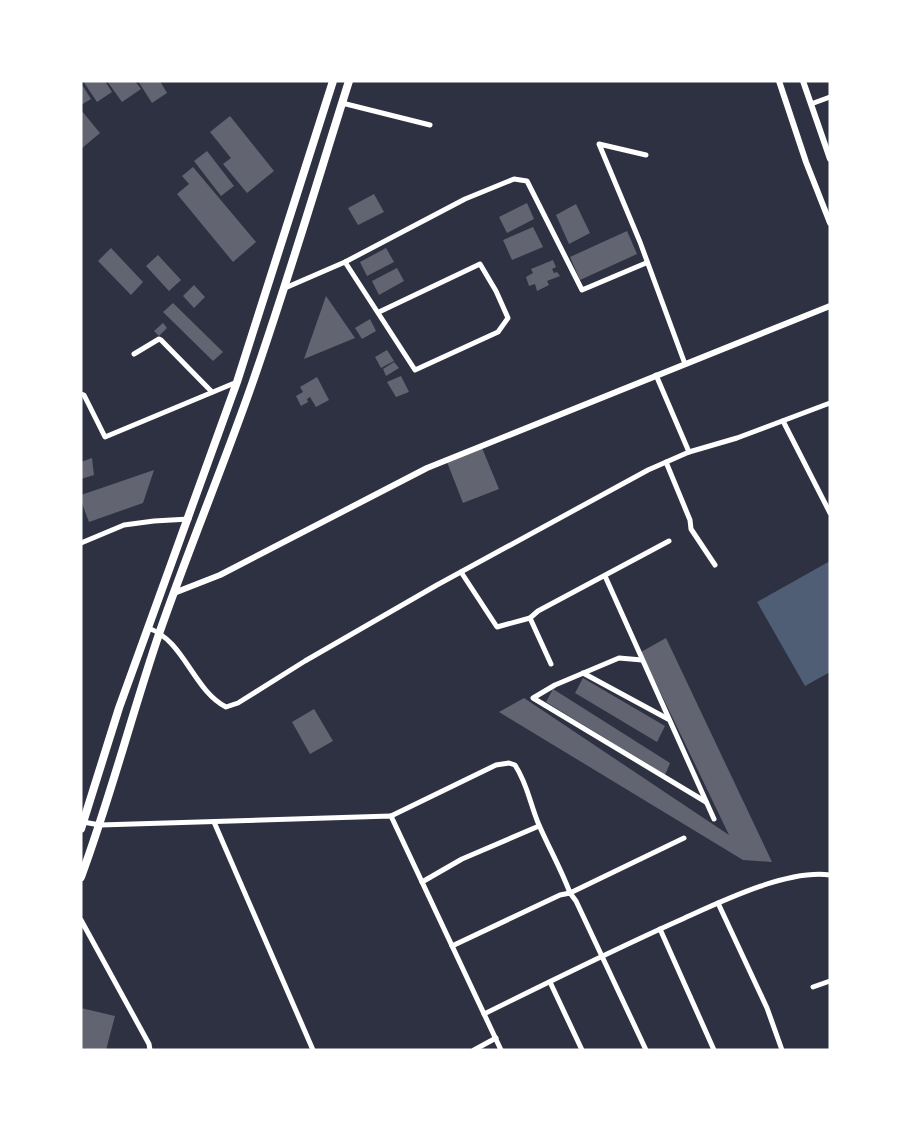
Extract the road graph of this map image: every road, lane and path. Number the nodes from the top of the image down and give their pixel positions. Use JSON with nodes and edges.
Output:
{"nodes":[{"id":1,"x":333,"y":81,"type":"edge"},
{"id":2,"x":349,"y":81,"type":"edge"},
{"id":3,"x":778,"y":81,"type":"edge"},
{"id":4,"x":803,"y":81,"type":"edge"},
{"id":5,"x":830,"y":97,"type":"edge"},
{"id":6,"x":342,"y":103,"type":"junction"},
{"id":7,"x":811,"y":104,"type":"junction"},
{"id":8,"x":430,"y":125,"type":"dead end"},
{"id":9,"x":646,"y":155,"type":"dead end"},
{"id":10,"x":830,"y":159,"type":"edge"},
{"id":11,"x":830,"y":223,"type":"edge"},
{"id":12,"x":345,"y":262,"type":"junction"},
{"id":13,"x":646,"y":263,"type":"junction"},
{"id":14,"x":284,"y":288,"type":"junction"},
{"id":15,"x":830,"y":306,"type":"edge"},
{"id":16,"x":379,"y":312,"type":"junction"},
{"id":17,"x":134,"y":354,"type":"dead end"},
{"id":18,"x":685,"y":364,"type":"junction"},
{"id":19,"x":656,"y":375,"type":"junction"},
{"id":20,"x":237,"y":381,"type":"junction"},
{"id":21,"x":212,"y":392,"type":"junction"},
{"id":22,"x":81,"y":394,"type":"edge"},
{"id":23,"x":830,"y":403,"type":"edge"},
{"id":24,"x":783,"y":421,"type":"junction"},
{"id":25,"x":689,"y":452,"type":"junction"},
{"id":26,"x":666,"y":462,"type":"junction"},
{"id":27,"x":830,"y":513,"type":"edge"},
{"id":28,"x":189,"y":519,"type":"junction"},
{"id":29,"x":669,"y":541,"type":"dead end"},
{"id":30,"x":81,"y":543,"type":"edge"},
{"id":31,"x":715,"y":565,"type":"dead end"},
{"id":32,"x":461,"y":572,"type":"junction"},
{"id":33,"x":605,"y":576,"type":"junction"},
{"id":34,"x":174,"y":592,"type":"junction"},
{"id":35,"x":530,"y":618,"type":"junction"},
{"id":36,"x":148,"y":628,"type":"junction"},
{"id":37,"x":160,"y":632,"type":"junction"},
{"id":38,"x":642,"y":660,"type":"junction"},
{"id":39,"x":551,"y":664,"type":"dead end"},
{"id":40,"x":583,"y":673,"type":"junction"},
{"id":41,"x":668,"y":719,"type":"junction"},
{"id":42,"x":706,"y":802,"type":"junction"},
{"id":43,"x":391,"y":816,"type":"junction"},
{"id":44,"x":714,"y":819,"type":"dead end"},
{"id":45,"x":214,"y":822,"type":"junction"},
{"id":46,"x":100,"y":825,"type":"junction"},
{"id":47,"x":82,"y":826,"type":"edge"},
{"id":48,"x":539,"y":826,"type":"junction"},
{"id":49,"x":684,"y":838,"type":"dead end"},
{"id":50,"x":830,"y":875,"type":"edge"},
{"id":51,"x":81,"y":878,"type":"edge"},
{"id":52,"x":422,"y":882,"type":"junction"},
{"id":53,"x":570,"y":893,"type":"junction"},
{"id":54,"x":718,"y":903,"type":"junction"},
{"id":55,"x":81,"y":920,"type":"edge"},
{"id":56,"x":660,"y":928,"type":"junction"},
{"id":57,"x":452,"y":946,"type":"junction"},
{"id":58,"x":603,"y":955,"type":"junction"},
{"id":59,"x":550,"y":981,"type":"junction"},
{"id":60,"x":830,"y":981,"type":"edge"},
{"id":61,"x":813,"y":987,"type":"dead end"},
{"id":62,"x":484,"y":1014,"type":"junction"},
{"id":63,"x":496,"y":1038,"type":"junction"},
{"id":64,"x":150,"y":1050,"type":"edge"},
{"id":65,"x":313,"y":1050,"type":"edge"},
{"id":66,"x":474,"y":1050,"type":"edge"},
{"id":67,"x":501,"y":1050,"type":"edge"},
{"id":68,"x":582,"y":1050,"type":"edge"},
{"id":69,"x":646,"y":1050,"type":"edge"},
{"id":70,"x":714,"y":1050,"type":"edge"},
{"id":71,"x":782,"y":1050,"type":"edge"}],
"edges":[{"from":1,"to":20,"type":"highway"},
{"from":2,"to":6,"type":"highway"},
{"from":3,"to":11,"type":"street"},
{"from":4,"to":7,"type":"street"},
{"from":5,"to":7,"type":"street"},
{"from":6,"to":8,"type":"street"},
{"from":6,"to":14,"type":"highway"},
{"from":7,"to":10,"type":"street"},
{"from":9,"to":13,"type":"street"},
{"from":12,"to":13,"type":"street"},
{"from":12,"to":14,"type":"street"},
{"from":12,"to":16,"type":"street"},
{"from":13,"to":18,"type":"street"},
{"from":14,"to":34,"type":"highway"},
{"from":15,"to":18,"type":"street"},
{"from":16,"to":16,"type":"street"},
{"from":17,"to":21,"type":"street"},
{"from":18,"to":19,"type":"street"},
{"from":19,"to":25,"type":"street"},
{"from":19,"to":34,"type":"street"},
{"from":20,"to":21,"type":"street"},
{"from":20,"to":28,"type":"highway"},
{"from":21,"to":22,"type":"street"},
{"from":23,"to":24,"type":"street"},
{"from":24,"to":25,"type":"street"},
{"from":24,"to":27,"type":"street"},
{"from":25,"to":26,"type":"street"},
{"from":26,"to":31,"type":"street"},
{"from":26,"to":32,"type":"street"},
{"from":28,"to":30,"type":"street"},
{"from":28,"to":36,"type":"highway"},
{"from":29,"to":33,"type":"street"},
{"from":32,"to":35,"type":"street"},
{"from":32,"to":37,"type":"street"},
{"from":33,"to":35,"type":"street"},
{"from":33,"to":38,"type":"street"},
{"from":34,"to":37,"type":"highway"},
{"from":35,"to":39,"type":"street"},
{"from":36,"to":37,"type":"street"},
{"from":36,"to":47,"type":"highway"},
{"from":37,"to":46,"type":"highway"},
{"from":38,"to":40,"type":"street"},
{"from":38,"to":41,"type":"street"},
{"from":40,"to":41,"type":"street"},
{"from":40,"to":42,"type":"street"},
{"from":41,"to":42,"type":"street"},
{"from":42,"to":44,"type":"street"},
{"from":43,"to":45,"type":"street"},
{"from":43,"to":48,"type":"street"},
{"from":43,"to":52,"type":"street"},
{"from":45,"to":46,"type":"street"},
{"from":45,"to":65,"type":"street"},
{"from":46,"to":47,"type":"street"},
{"from":46,"to":51,"type":"highway"},
{"from":48,"to":52,"type":"street"},
{"from":48,"to":53,"type":"street"},
{"from":49,"to":53,"type":"street"},
{"from":50,"to":54,"type":"street"},
{"from":52,"to":57,"type":"street"},
{"from":53,"to":57,"type":"street"},
{"from":53,"to":58,"type":"street"},
{"from":54,"to":56,"type":"street"},
{"from":54,"to":71,"type":"street"},
{"from":55,"to":64,"type":"street"},
{"from":56,"to":58,"type":"street"},
{"from":56,"to":70,"type":"street"},
{"from":57,"to":62,"type":"street"},
{"from":58,"to":59,"type":"street"},
{"from":58,"to":69,"type":"street"},
{"from":59,"to":62,"type":"street"},
{"from":59,"to":68,"type":"street"},
{"from":60,"to":61,"type":"street"},
{"from":62,"to":63,"type":"street"},
{"from":63,"to":66,"type":"street"},
{"from":63,"to":67,"type":"street"}]}
